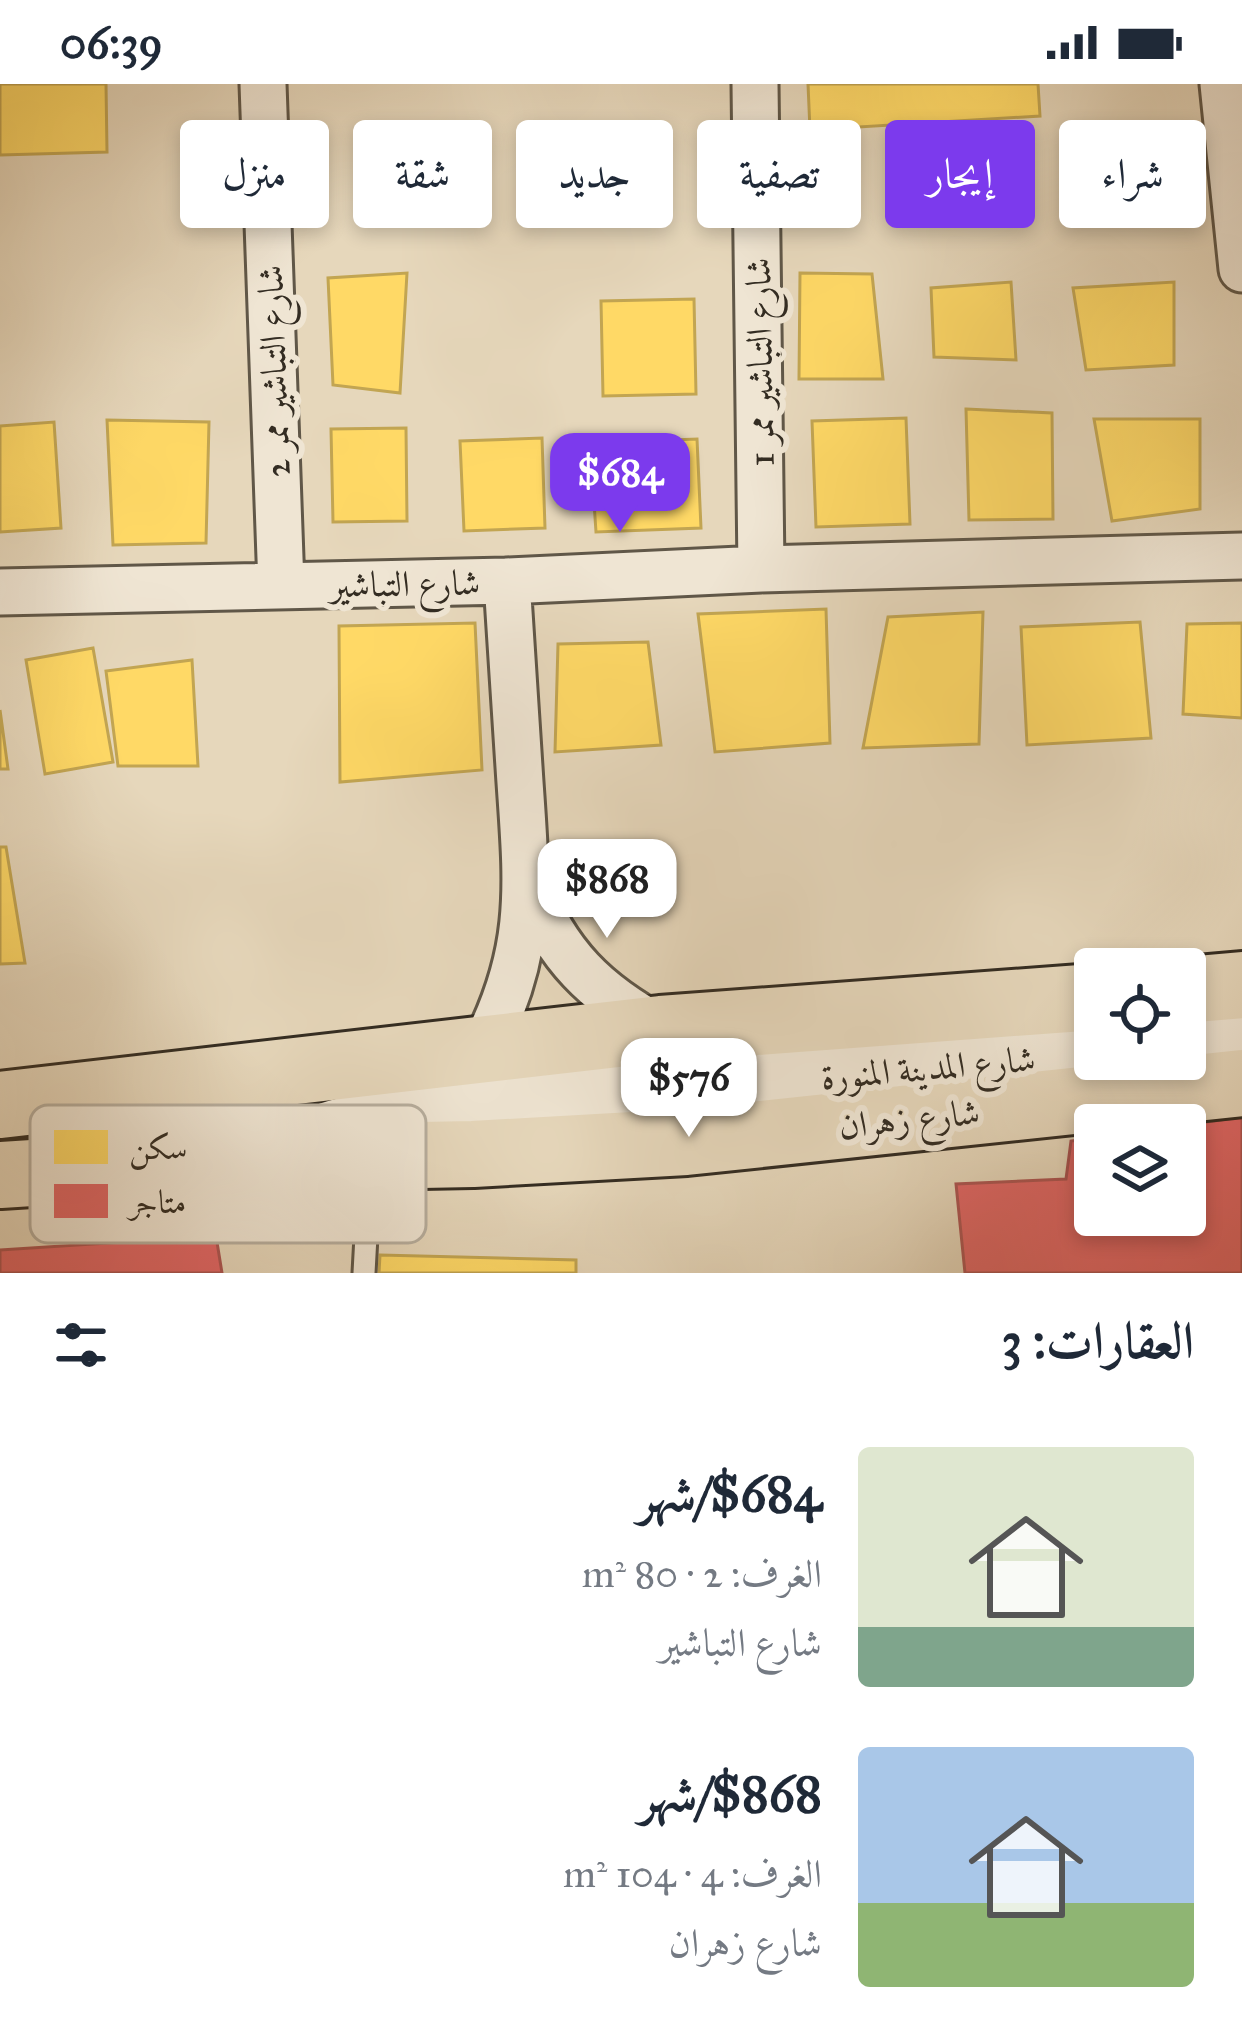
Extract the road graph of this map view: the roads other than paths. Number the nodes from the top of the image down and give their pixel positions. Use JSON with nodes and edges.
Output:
{"nodes":[{"id":1,"x":263,"y":84,"type":"edge"},
{"id":2,"x":755,"y":84,"type":"edge"},
{"id":3,"x":1223,"y":84,"type":"edge"},
{"id":4,"x":1242,"y":269,"type":"edge"},
{"id":5,"x":1242,"y":556,"type":"edge"},
{"id":6,"x":761,"y":569,"type":"junction"},
{"id":7,"x":507,"y":581,"type":"junction"},
{"id":8,"x":281,"y":586,"type":"junction"},
{"id":9,"x":0,"y":592,"type":"edge"},
{"id":10,"x":526,"y":876,"type":"junction"},
{"id":11,"x":1242,"y":986,"type":"edge"},
{"id":12,"x":1206,"y":989,"type":"edge"},
{"id":13,"x":1074,"y":999,"type":"edge"},
{"id":14,"x":661,"y":1029,"type":"junction"},
{"id":15,"x":1242,"y":1037,"type":"edge"},
{"id":16,"x":1206,"y":1040,"type":"edge"},
{"id":17,"x":484,"y":1049,"type":"junction"},
{"id":18,"x":1074,"y":1053,"type":"edge"},
{"id":19,"x":1242,"y":1083,"type":"edge"},
{"id":20,"x":0,"y":1105,"type":"edge"},
{"id":21,"x":426,"y":1113,"type":"edge"},
{"id":22,"x":426,"y":1154,"type":"edge"},
{"id":23,"x":30,"y":1173,"type":"edge"},
{"id":24,"x":0,"y":1175,"type":"edge"},
{"id":25,"x":366,"y":1243,"type":"edge"},
{"id":26,"x":364,"y":1273,"type":"edge"}],
"edges":[{"from":1,"to":8,"type":"street","name":"شارع التباشير ممر 2"},
{"from":2,"to":6,"type":"street","name":"شارع التباشير ممر 1"},
{"from":3,"to":4,"type":"street"},
{"from":5,"to":6,"type":"street","name":"شارع التباشير"},
{"from":6,"to":7,"type":"street","name":"شارع التباشير"},
{"from":7,"to":8,"type":"street","name":"شارع التباشير"},
{"from":7,"to":10,"type":"street"},
{"from":8,"to":9,"type":"street","name":"شارع التباشير"},
{"from":10,"to":14,"type":"street"},
{"from":10,"to":17,"type":"street"},
{"from":11,"to":12,"type":"main road"},
{"from":13,"to":14,"type":"main road"},
{"from":14,"to":17,"type":"main road"},
{"from":15,"to":16,"type":"main road"},
{"from":17,"to":20,"type":"main road"},
{"from":18,"to":21,"type":"main road","name":"شارع المدينة المنورة"},
{"from":19,"to":22,"type":"main road","name":"شارع زهران"},
{"from":23,"to":24,"type":"main road","name":"شارع زهران"},
{"from":25,"to":26,"type":"lane"}]}
